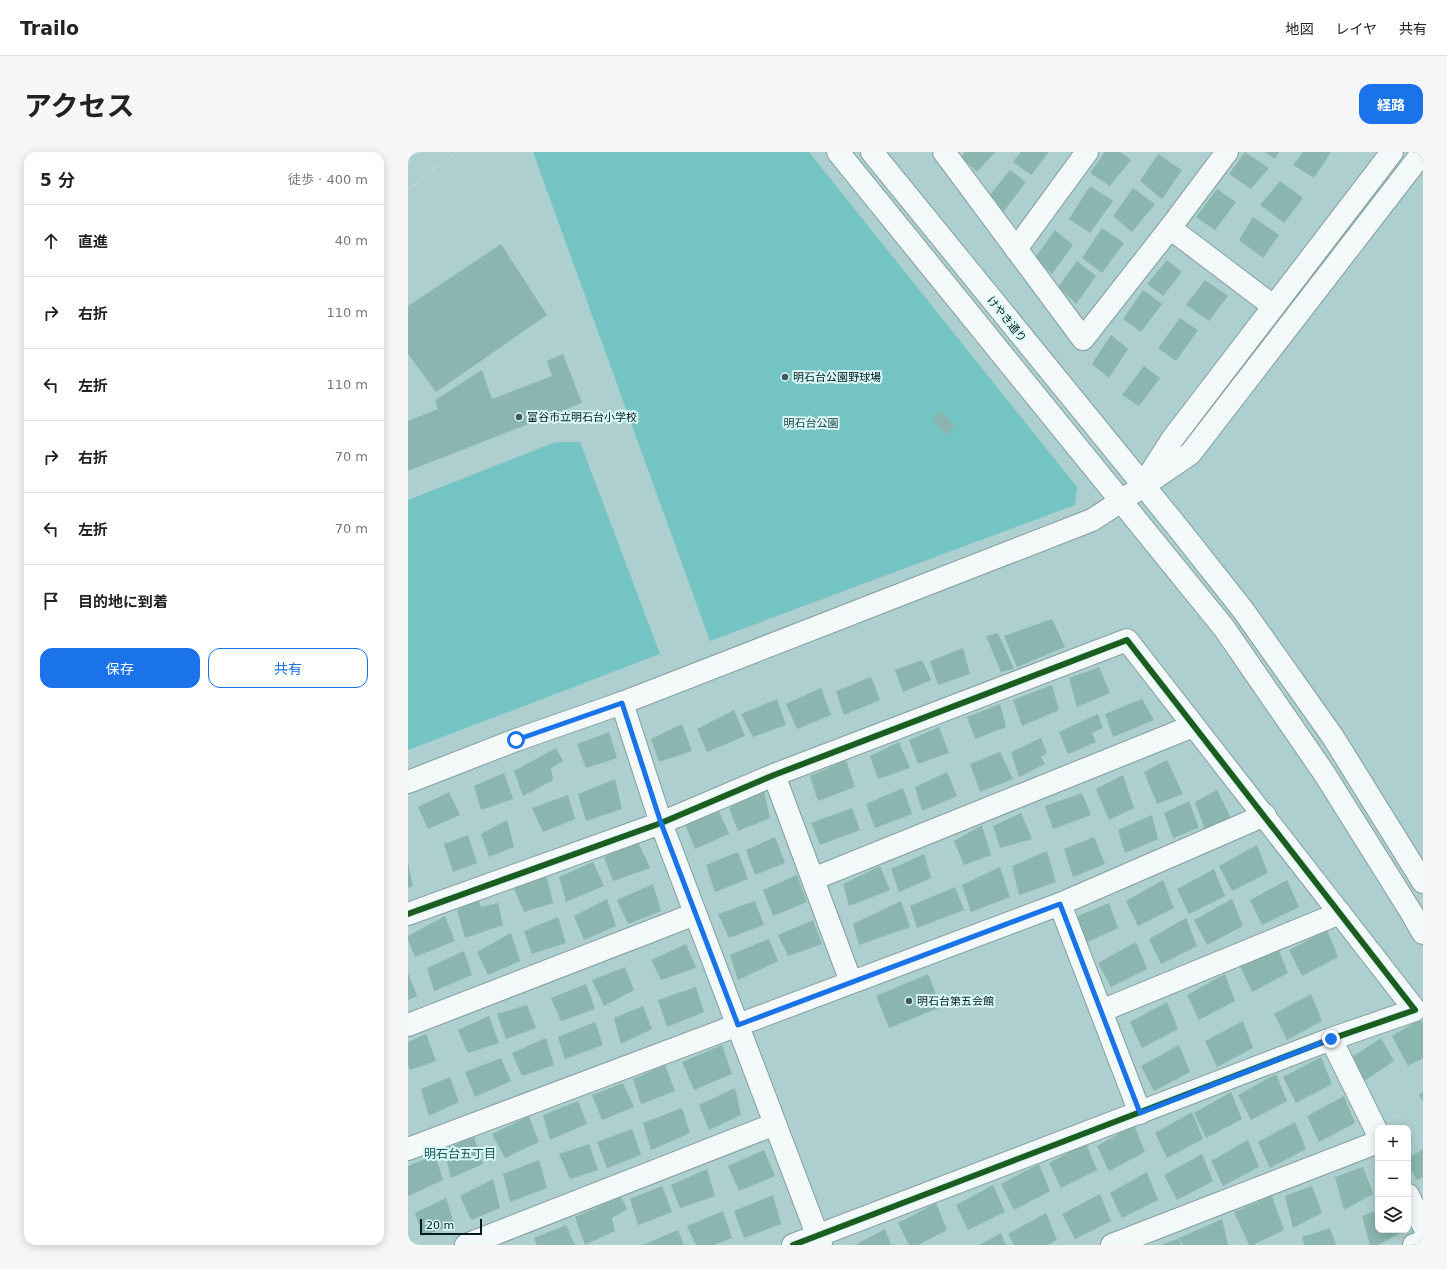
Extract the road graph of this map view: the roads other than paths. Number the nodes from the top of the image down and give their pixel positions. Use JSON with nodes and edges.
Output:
{"nodes":[{"id":1,"x":838,"y":152,"type":"edge"},
{"id":2,"x":872,"y":152,"type":"edge"},
{"id":3,"x":1087,"y":152,"type":"edge"},
{"id":4,"x":1227,"y":152,"type":"edge"},
{"id":5,"x":1392,"y":152,"type":"edge"},
{"id":6,"x":1423,"y":152,"type":"edge"},
{"id":7,"x":946,"y":153,"type":"edge"},
{"id":8,"x":1170,"y":228,"type":"junction"},
{"id":9,"x":1016,"y":249,"type":"junction"},
{"id":10,"x":1274,"y":306,"type":"junction"},
{"id":11,"x":1143,"y":485,"type":"junction"},
{"id":12,"x":1121,"y":501,"type":"junction"},
{"id":13,"x":622,"y":703,"type":"junction"},
{"id":14,"x":1193,"y":726,"type":"junction"},
{"id":15,"x":774,"y":775,"type":"junction"},
{"id":16,"x":408,"y":782,"type":"edge"},
{"id":17,"x":1264,"y":815,"type":"junction"},
{"id":18,"x":661,"y":823,"type":"junction"},
{"id":19,"x":812,"y":879,"type":"junction"},
{"id":20,"x":1423,"y":882,"type":"edge"},
{"id":21,"x":1060,"y":904,"type":"junction"},
{"id":22,"x":1340,"y":913,"type":"junction"},
{"id":23,"x":408,"y":914,"type":"edge"},
{"id":24,"x":695,"y":914,"type":"junction"},
{"id":25,"x":1423,"y":933,"type":"edge"},
{"id":26,"x":851,"y":982,"type":"junction"},
{"id":27,"x":1101,"y":1011,"type":"junction"},
{"id":28,"x":408,"y":1025,"type":"edge"},
{"id":29,"x":738,"y":1025,"type":"junction"},
{"id":30,"x":1331,"y":1039,"type":"junction"},
{"id":31,"x":1140,"y":1113,"type":"junction"},
{"id":32,"x":775,"y":1124,"type":"junction"},
{"id":33,"x":1375,"y":1128,"type":"edge"},
{"id":34,"x":1375,"y":1143,"type":"edge"},
{"id":35,"x":408,"y":1149,"type":"edge"},
{"id":36,"x":1409,"y":1197,"type":"edge"},
{"id":37,"x":1423,"y":1225,"type":"edge"},
{"id":38,"x":819,"y":1240,"type":"edge"},
{"id":39,"x":1423,"y":1242,"type":"edge"},
{"id":40,"x":466,"y":1245,"type":"edge"},
{"id":41,"x":793,"y":1245,"type":"edge"},
{"id":42,"x":1112,"y":1245,"type":"edge"},
{"id":43,"x":1414,"y":1245,"type":"edge"}],
"edges":[{"from":1,"to":12,"type":"street"},
{"from":2,"to":11,"type":"street","name":"けやき通り"},
{"from":3,"to":9,"type":"street"},
{"from":4,"to":8,"type":"street"},
{"from":5,"to":10,"type":"street"},
{"from":6,"to":11,"type":"street"},
{"from":7,"to":9,"type":"street"},
{"from":8,"to":9,"type":"street"},
{"from":8,"to":10,"type":"street"},
{"from":10,"to":11,"type":"street"},
{"from":11,"to":12,"type":"street"},
{"from":11,"to":20,"type":"street","name":"けやき通り"},
{"from":12,"to":13,"type":"street"},
{"from":12,"to":25,"type":"street"},
{"from":13,"to":16,"type":"street"},
{"from":13,"to":18,"type":"street"},
{"from":14,"to":15,"type":"street"},
{"from":14,"to":17,"type":"street"},
{"from":14,"to":19,"type":"street"},
{"from":15,"to":18,"type":"street"},
{"from":15,"to":19,"type":"street"},
{"from":17,"to":21,"type":"street"},
{"from":17,"to":22,"type":"street"},
{"from":18,"to":23,"type":"street"},
{"from":18,"to":24,"type":"street"},
{"from":19,"to":26,"type":"street"},
{"from":21,"to":26,"type":"street"},
{"from":21,"to":27,"type":"street"},
{"from":22,"to":27,"type":"street"},
{"from":22,"to":30,"type":"street"},
{"from":24,"to":28,"type":"street"},
{"from":24,"to":29,"type":"street"},
{"from":26,"to":29,"type":"street"},
{"from":27,"to":31,"type":"street"},
{"from":29,"to":32,"type":"street"},
{"from":29,"to":35,"type":"street"},
{"from":30,"to":31,"type":"street"},
{"from":30,"to":33,"type":"street"},
{"from":31,"to":38,"type":"street"},
{"from":32,"to":38,"type":"street"},
{"from":32,"to":40,"type":"street"},
{"from":34,"to":42,"type":"street"},
{"from":36,"to":37,"type":"street"},
{"from":38,"to":41,"type":"street"},
{"from":39,"to":43,"type":"street"}]}
